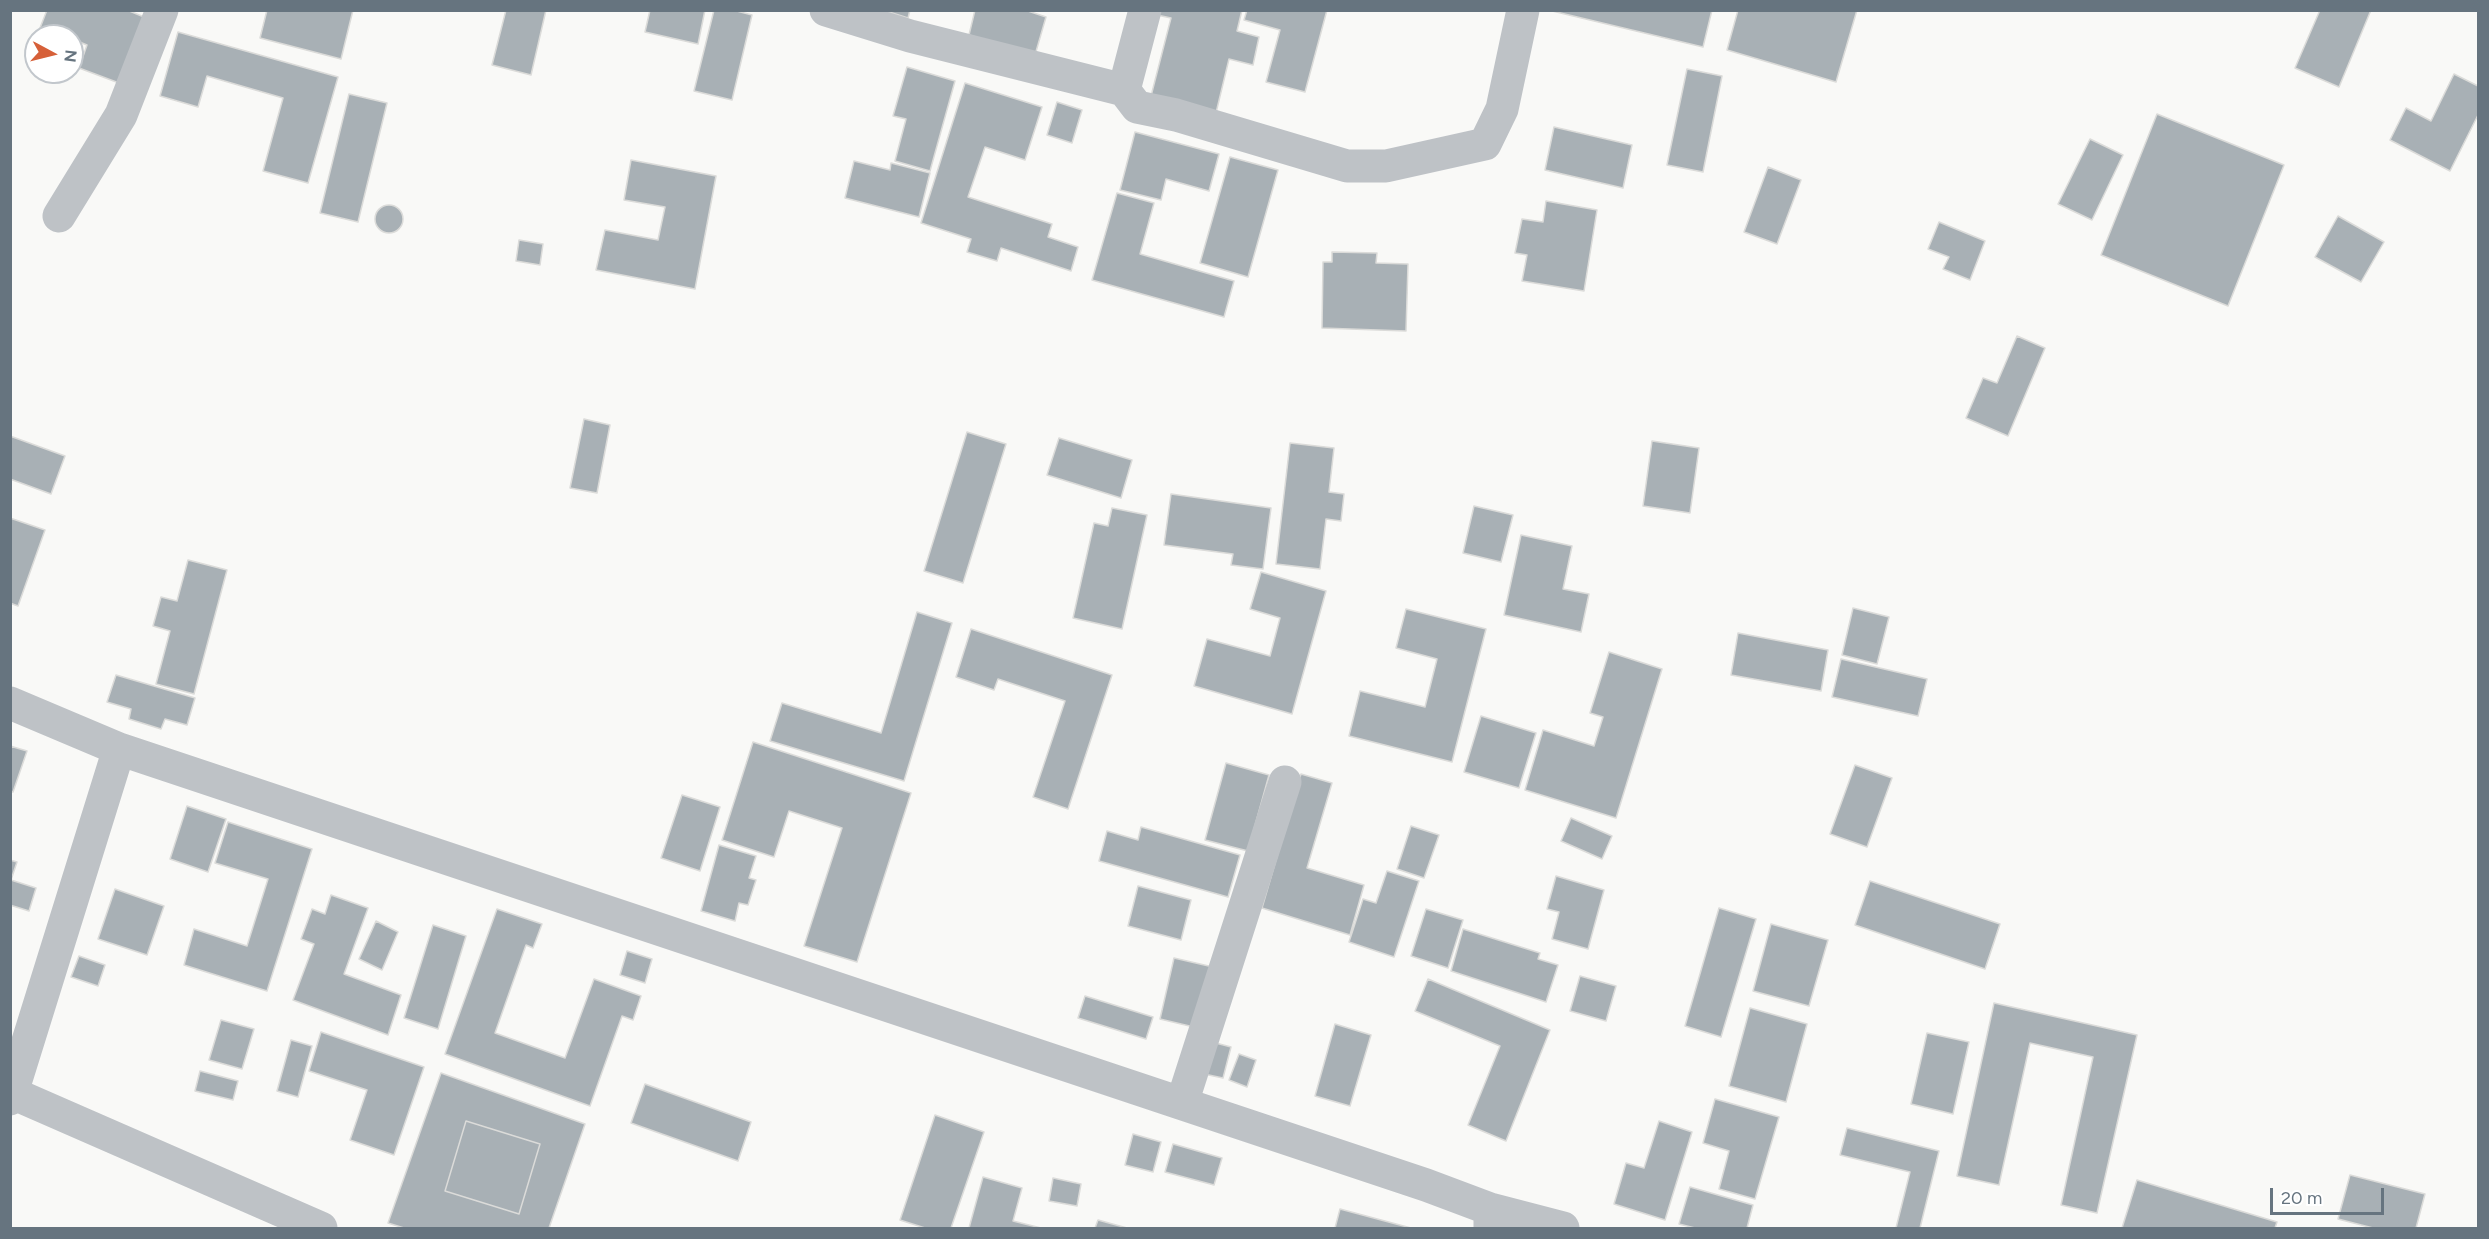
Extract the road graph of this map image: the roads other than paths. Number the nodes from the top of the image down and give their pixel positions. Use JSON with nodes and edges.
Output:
{"nodes":[{"id":1,"x":162,"y":10,"type":"edge"},
{"id":2,"x":826,"y":10,"type":"edge"},
{"id":3,"x":1145,"y":10,"type":"edge"},
{"id":4,"x":1523,"y":10,"type":"edge"},
{"id":5,"x":1124,"y":90,"type":"junction"},
{"id":6,"x":59,"y":216,"type":"dead end"},
{"id":7,"x":10,"y":703,"type":"edge"},
{"id":8,"x":119,"y":749,"type":"junction"},
{"id":9,"x":1285,"y":782,"type":"dead end"},
{"id":10,"x":11,"y":1096,"type":"edge"},
{"id":11,"x":1182,"y":1103,"type":"junction"},
{"id":12,"x":1490,"y":1219,"type":"edge"},
{"id":13,"x":321,"y":1228,"type":"edge"},
{"id":14,"x":1563,"y":1228,"type":"edge"}],
"edges":[{"from":1,"to":6,"type":"street"},
{"from":2,"to":5,"type":"street"},
{"from":3,"to":5,"type":"street"},
{"from":4,"to":5,"type":"street"},
{"from":7,"to":8,"type":"street"},
{"from":8,"to":10,"type":"street"},
{"from":8,"to":11,"type":"street"},
{"from":9,"to":11,"type":"street"},
{"from":10,"to":13,"type":"street"},
{"from":11,"to":12,"type":"street"},
{"from":12,"to":14,"type":"street"}]}
